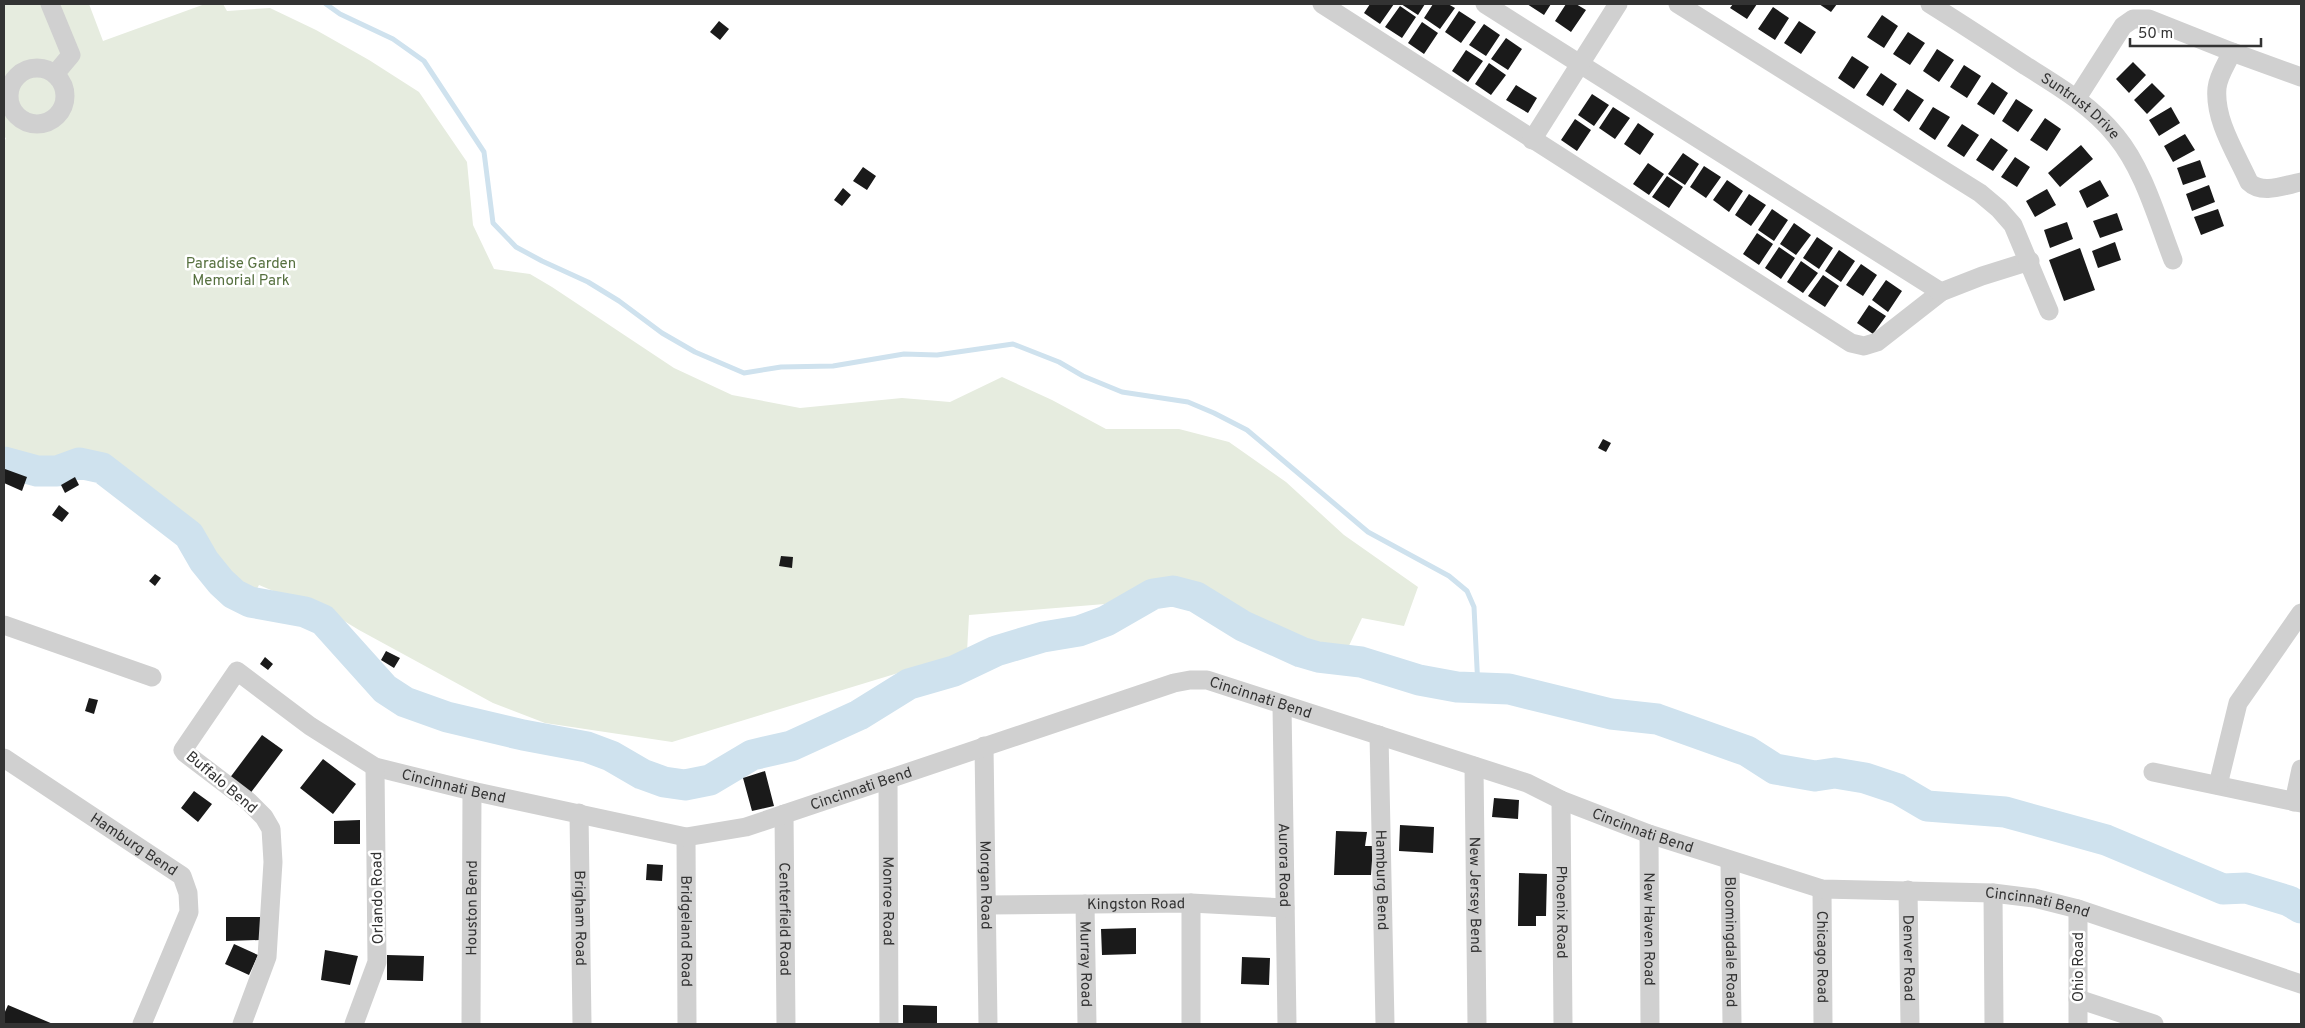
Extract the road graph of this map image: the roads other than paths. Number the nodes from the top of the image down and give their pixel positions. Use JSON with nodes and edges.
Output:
{"nodes":[{"id":1,"x":50,"y":4,"type":"edge"},
{"id":2,"x":1322,"y":4,"type":"edge"},
{"id":3,"x":1486,"y":4,"type":"edge"},
{"id":4,"x":1618,"y":4,"type":"edge"},
{"id":5,"x":1678,"y":4,"type":"edge"},
{"id":6,"x":1930,"y":4,"type":"edge"},
{"id":7,"x":2232,"y":52,"type":"junction"},
{"id":8,"x":1580,"y":64,"type":"junction"},
{"id":9,"x":55,"y":74,"type":"dead end"},
{"id":10,"x":2301,"y":77,"type":"edge"},
{"id":11,"x":2077,"y":98,"type":"junction"},
{"id":12,"x":1532,"y":140,"type":"junction"},
{"id":13,"x":2301,"y":182,"type":"edge"},
{"id":14,"x":2173,"y":260,"type":"dead end"},
{"id":15,"x":2030,"y":261,"type":"junction"},
{"id":16,"x":1941,"y":292,"type":"junction"},
{"id":17,"x":2049,"y":311,"type":"dead end"},
{"id":18,"x":2301,"y":613,"type":"edge"},
{"id":19,"x":4,"y":625,"type":"edge"},
{"id":20,"x":239,"y":671,"type":"joint"},
{"id":21,"x":152,"y":677,"type":"dead end"},
{"id":22,"x":1282,"y":706,"type":"junction"},
{"id":23,"x":1379,"y":735,"type":"junction"},
{"id":24,"x":984,"y":746,"type":"junction"},
{"id":25,"x":4,"y":758,"type":"edge"},
{"id":26,"x":1474,"y":766,"type":"junction"},
{"id":27,"x":375,"y":767,"type":"junction"},
{"id":28,"x":2301,"y":770,"type":"edge"},
{"id":29,"x":2152,"y":772,"type":"dead end"},
{"id":30,"x":888,"y":779,"type":"junction"},
{"id":31,"x":2218,"y":785,"type":"junction"},
{"id":32,"x":472,"y":791,"type":"junction"},
{"id":33,"x":1561,"y":800,"type":"junction"},
{"id":34,"x":2298,"y":802,"type":"edge"},
{"id":35,"x":579,"y":813,"type":"junction"},
{"id":36,"x":784,"y":814,"type":"junction"},
{"id":37,"x":1649,"y":834,"type":"junction"},
{"id":38,"x":686,"y":837,"type":"junction"},
{"id":39,"x":1730,"y":861,"type":"junction"},
{"id":40,"x":1822,"y":889,"type":"junction"},
{"id":41,"x":1908,"y":890,"type":"junction"},
{"id":42,"x":1993,"y":893,"type":"junction"},
{"id":43,"x":1190,"y":903,"type":"junction"},
{"id":44,"x":1085,"y":904,"type":"junction"},
{"id":45,"x":987,"y":905,"type":"junction"},
{"id":46,"x":1285,"y":908,"type":"junction"},
{"id":47,"x":2078,"y":909,"type":"junction"},
{"id":48,"x":2301,"y":984,"type":"edge"},
{"id":49,"x":2078,"y":999,"type":"junction"},
{"id":50,"x":142,"y":1024,"type":"edge"},
{"id":51,"x":242,"y":1024,"type":"edge"},
{"id":52,"x":354,"y":1024,"type":"edge"},
{"id":53,"x":471,"y":1024,"type":"edge"},
{"id":54,"x":582,"y":1024,"type":"edge"},
{"id":55,"x":688,"y":1024,"type":"edge"},
{"id":56,"x":786,"y":1024,"type":"edge"},
{"id":57,"x":889,"y":1024,"type":"edge"},
{"id":58,"x":988,"y":1024,"type":"edge"},
{"id":59,"x":1087,"y":1024,"type":"edge"},
{"id":60,"x":1191,"y":1024,"type":"edge"},
{"id":61,"x":1287,"y":1024,"type":"edge"},
{"id":62,"x":1385,"y":1024,"type":"edge"},
{"id":63,"x":1477,"y":1024,"type":"edge"},
{"id":64,"x":1563,"y":1024,"type":"edge"},
{"id":65,"x":1650,"y":1024,"type":"edge"},
{"id":66,"x":1732,"y":1024,"type":"edge"},
{"id":67,"x":1823,"y":1024,"type":"edge"},
{"id":68,"x":1910,"y":1024,"type":"edge"},
{"id":69,"x":1994,"y":1024,"type":"edge"},
{"id":70,"x":2078,"y":1024,"type":"edge"},
{"id":71,"x":2154,"y":1024,"type":"edge"}],
"edges":[{"from":1,"to":9,"type":"street"},
{"from":2,"to":12,"type":"street"},
{"from":3,"to":8,"type":"street"},
{"from":4,"to":8,"type":"street"},
{"from":5,"to":15,"type":"street"},
{"from":6,"to":11,"type":"street","name":"Suntrust Drive"},
{"from":7,"to":10,"type":"street"},
{"from":7,"to":11,"type":"street"},
{"from":7,"to":13,"type":"street"},
{"from":8,"to":12,"type":"street"},
{"from":8,"to":16,"type":"street"},
{"from":11,"to":14,"type":"street","name":"Suntrust Drive"},
{"from":12,"to":16,"type":"street"},
{"from":15,"to":16,"type":"street"},
{"from":15,"to":17,"type":"street"},
{"from":18,"to":31,"type":"street"},
{"from":19,"to":21,"type":"street"},
{"from":20,"to":27,"type":"street","name":"Cincinnati Bend"},
{"from":20,"to":51,"type":"street","name":"Buffalo Bend"},
{"from":22,"to":23,"type":"street","name":"Cincinnati Bend"},
{"from":22,"to":24,"type":"street","name":"Cincinnati Bend"},
{"from":22,"to":46,"type":"street","name":"Aurora Road"},
{"from":23,"to":26,"type":"street","name":"Cincinnati Bend"},
{"from":23,"to":62,"type":"street","name":"Hamburg Bend"},
{"from":24,"to":30,"type":"street","name":"Cincinnati Bend"},
{"from":24,"to":45,"type":"street","name":"Morgan Road"},
{"from":25,"to":50,"type":"street","name":"Hamburg Bend"},
{"from":26,"to":33,"type":"street","name":"Cincinnati Bend"},
{"from":26,"to":63,"type":"street","name":"New Jersey Bend"},
{"from":27,"to":32,"type":"street","name":"Cincinnati Bend"},
{"from":27,"to":52,"type":"street","name":"Orlando Road"},
{"from":28,"to":34,"type":"street"},
{"from":29,"to":31,"type":"street"},
{"from":30,"to":36,"type":"street","name":"Cincinnati Bend"},
{"from":30,"to":57,"type":"street","name":"Monroe Road"},
{"from":31,"to":34,"type":"street"},
{"from":32,"to":35,"type":"street","name":"Cincinnati Bend"},
{"from":32,"to":53,"type":"street","name":"Houston Bend"},
{"from":33,"to":37,"type":"street","name":"Cincinnati Bend"},
{"from":33,"to":64,"type":"street","name":"Phoenix Road"},
{"from":35,"to":38,"type":"street","name":"Cincinnati Bend"},
{"from":35,"to":54,"type":"street","name":"Brigham Road"},
{"from":36,"to":38,"type":"street","name":"Cincinnati Bend"},
{"from":36,"to":56,"type":"street","name":"Centerfield Road"},
{"from":37,"to":39,"type":"street","name":"Cincinnati Bend"},
{"from":37,"to":65,"type":"street","name":"New Haven Road"},
{"from":38,"to":55,"type":"street","name":"Bridgeland Road"},
{"from":39,"to":40,"type":"street","name":"Cincinnati Bend"},
{"from":39,"to":66,"type":"street","name":"Bloomingdale Road"},
{"from":40,"to":41,"type":"street","name":"Cincinnati Bend"},
{"from":40,"to":67,"type":"street","name":"Chicago Road"},
{"from":41,"to":42,"type":"street","name":"Cincinnati Bend"},
{"from":41,"to":68,"type":"street","name":"Denver Road"},
{"from":42,"to":47,"type":"street","name":"Cincinnati Bend"},
{"from":42,"to":69,"type":"street"},
{"from":43,"to":44,"type":"street","name":"Kingston Road"},
{"from":43,"to":46,"type":"street","name":"Kingston Road"},
{"from":43,"to":60,"type":"street"},
{"from":44,"to":45,"type":"street","name":"Kingston Road"},
{"from":44,"to":59,"type":"street","name":"Murray Road"},
{"from":45,"to":58,"type":"street","name":"Morgan Road"},
{"from":46,"to":61,"type":"street","name":"Aurora Road"},
{"from":47,"to":48,"type":"street","name":"Cincinnati Bend"},
{"from":47,"to":49,"type":"street","name":"Ohio Road"},
{"from":49,"to":70,"type":"street","name":"Ohio Road"},
{"from":49,"to":71,"type":"street"}]}
